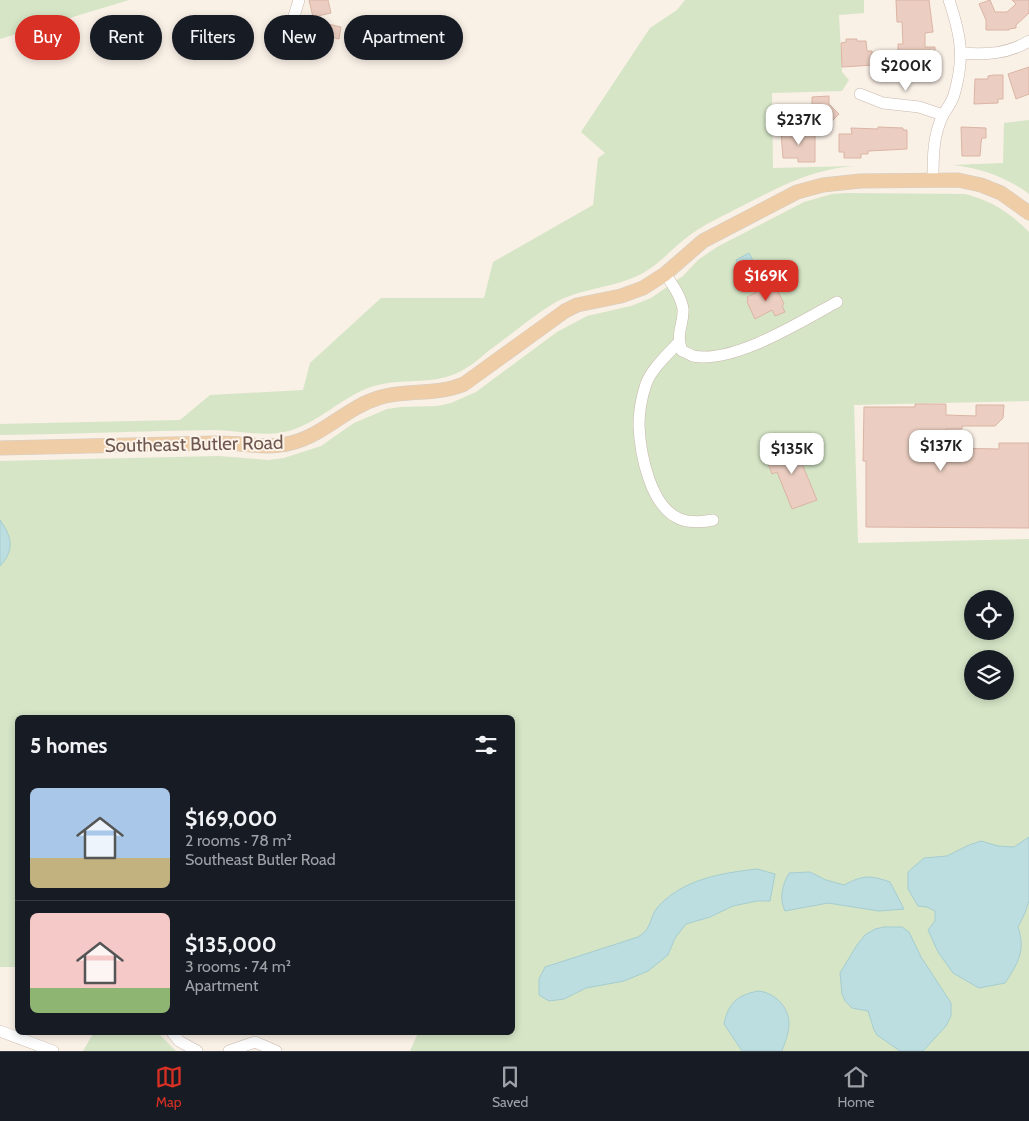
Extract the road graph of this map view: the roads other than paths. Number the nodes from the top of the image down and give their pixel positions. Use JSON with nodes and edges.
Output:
{"nodes":[{"id":1,"x":299,"y":0,"type":"edge"},
{"id":2,"x":949,"y":0,"type":"edge"},
{"id":3,"x":294,"y":15,"type":"edge"},
{"id":4,"x":1029,"y":41,"type":"edge"},
{"id":5,"x":961,"y":53,"type":"junction"},
{"id":6,"x":860,"y":94,"type":"dead end"},
{"id":7,"x":943,"y":115,"type":"junction"},
{"id":8,"x":933,"y":179,"type":"junction"},
{"id":9,"x":1029,"y":213,"type":"edge"},
{"id":10,"x":665,"y":274,"type":"junction"},
{"id":11,"x":838,"y":302,"type":"dead end"},
{"id":12,"x":678,"y":342,"type":"junction"},
{"id":13,"x":0,"y":448,"type":"edge"},
{"id":14,"x":713,"y":520,"type":"dead end"},
{"id":15,"x":0,"y":1031,"type":"edge"},
{"id":16,"x":15,"y":1034,"type":"edge"},
{"id":17,"x":18,"y":1035,"type":"edge"},
{"id":18,"x":174,"y":1035,"type":"edge"},
{"id":19,"x":53,"y":1051,"type":"edge"},
{"id":20,"x":197,"y":1051,"type":"edge"},
{"id":21,"x":229,"y":1051,"type":"edge"},
{"id":22,"x":276,"y":1051,"type":"edge"}],
"edges":[{"from":1,"to":3,"type":"street"},
{"from":2,"to":5,"type":"street"},
{"from":4,"to":5,"type":"street"},
{"from":5,"to":7,"type":"street"},
{"from":6,"to":7,"type":"street"},
{"from":7,"to":8,"type":"street"},
{"from":8,"to":9,"type":"main road","name":"Southeast Butler Road"},
{"from":8,"to":10,"type":"main road","name":"Southeast Butler Road"},
{"from":10,"to":12,"type":"street"},
{"from":10,"to":13,"type":"main road","name":"Southeast Butler Road"},
{"from":11,"to":12,"type":"street"},
{"from":12,"to":14,"type":"street"},
{"from":15,"to":16,"type":"street"},
{"from":17,"to":19,"type":"street"},
{"from":18,"to":20,"type":"street"},
{"from":21,"to":22,"type":"street"}]}
